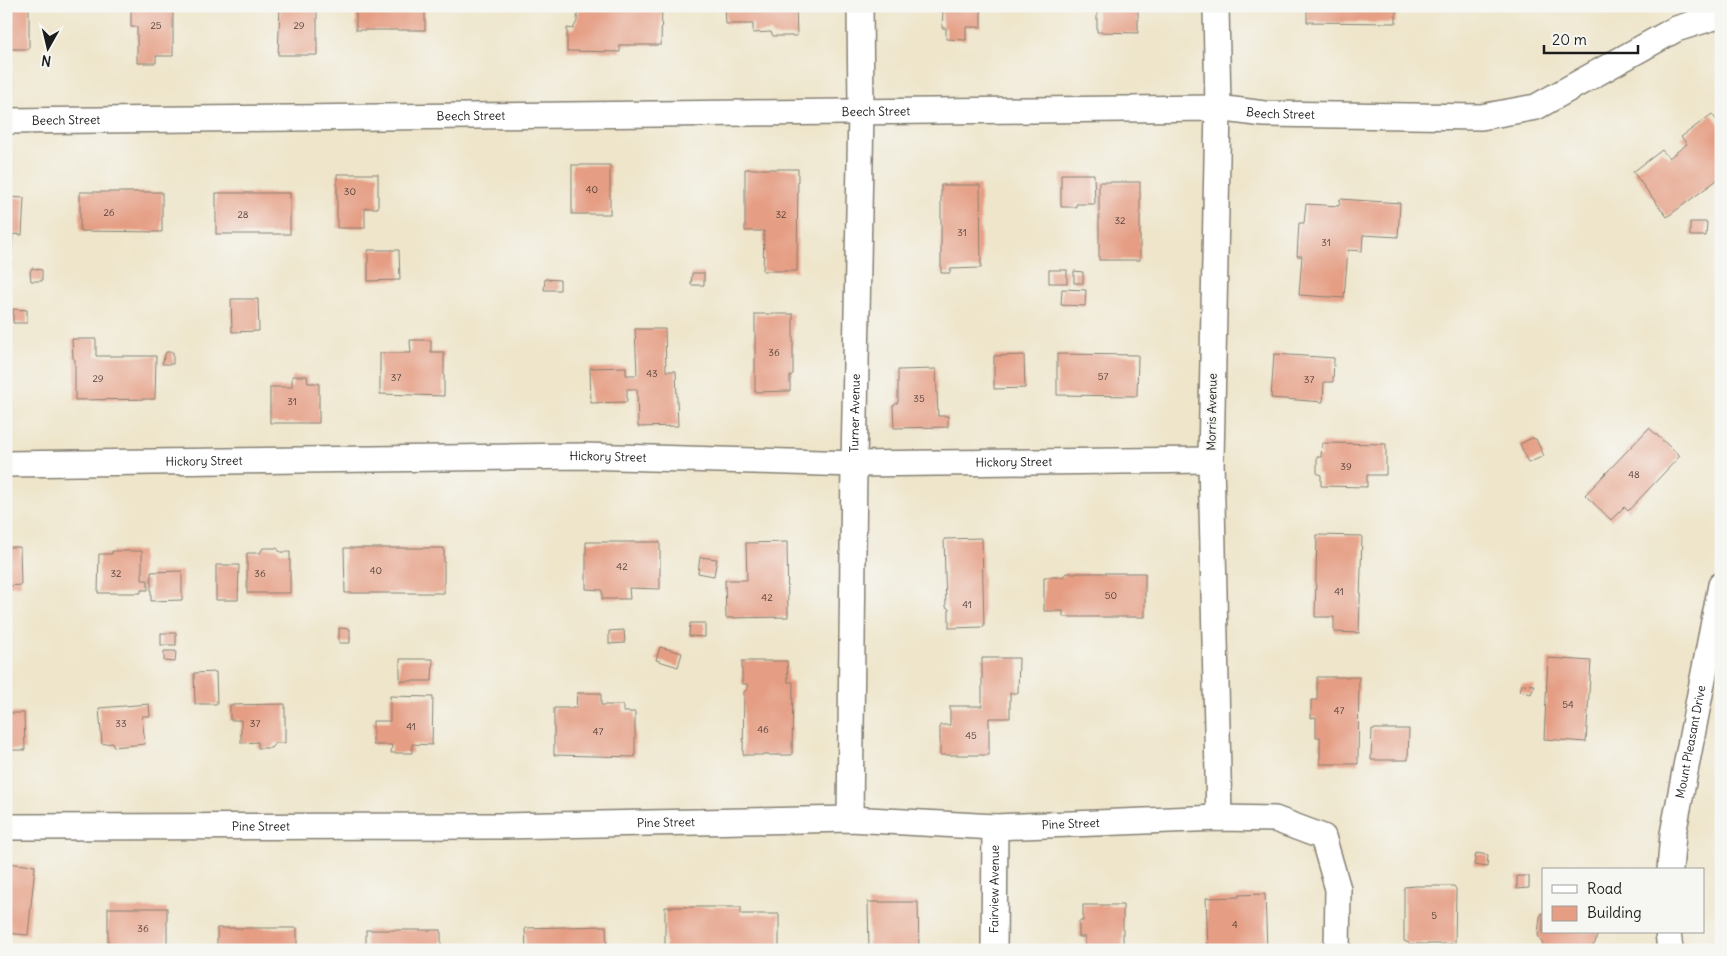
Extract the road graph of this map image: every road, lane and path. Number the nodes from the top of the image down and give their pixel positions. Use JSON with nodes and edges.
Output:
{"nodes":[{"id":1,"x":860,"y":6,"type":"edge"},
{"id":2,"x":1216,"y":6,"type":"edge"},
{"id":3,"x":1721,"y":15,"type":"edge"},
{"id":4,"x":1218,"y":108,"type":"junction"},
{"id":5,"x":861,"y":112,"type":"junction"},
{"id":6,"x":6,"y":122,"type":"edge"},
{"id":7,"x":1211,"y":460,"type":"junction"},
{"id":8,"x":6,"y":464,"type":"edge"},
{"id":9,"x":854,"y":464,"type":"junction"},
{"id":10,"x":1721,"y":584,"type":"edge"},
{"id":11,"x":1218,"y":818,"type":"junction"},
{"id":12,"x":850,"y":819,"type":"junction"},
{"id":13,"x":995,"y":827,"type":"junction"},
{"id":14,"x":6,"y":828,"type":"edge"},
{"id":15,"x":1670,"y":868,"type":"edge"},
{"id":16,"x":1668,"y":934,"type":"edge"},
{"id":17,"x":994,"y":950,"type":"edge"},
{"id":18,"x":1337,"y":950,"type":"edge"},
{"id":19,"x":1670,"y":950,"type":"edge"}],
"edges":[{"from":1,"to":5,"type":"street","name":"Turner Avenue"},
{"from":2,"to":4,"type":"street","name":"Morris Avenue"},
{"from":3,"to":4,"type":"street","name":"Beech Street"},
{"from":4,"to":5,"type":"street","name":"Beech Street"},
{"from":4,"to":7,"type":"street","name":"Morris Avenue"},
{"from":5,"to":6,"type":"street","name":"Beech Street"},
{"from":5,"to":9,"type":"street","name":"Turner Avenue"},
{"from":7,"to":9,"type":"street","name":"Hickory Street"},
{"from":7,"to":11,"type":"street","name":"Morris Avenue"},
{"from":8,"to":9,"type":"street","name":"Hickory Street"},
{"from":9,"to":12,"type":"street","name":"Turner Avenue"},
{"from":10,"to":15,"type":"street","name":"Mount Pleasant Drive"},
{"from":11,"to":13,"type":"street","name":"Pine Street"},
{"from":11,"to":18,"type":"street","name":"Pine Street"},
{"from":12,"to":13,"type":"street","name":"Pine Street"},
{"from":12,"to":14,"type":"street","name":"Pine Street"},
{"from":13,"to":17,"type":"street","name":"Fairview Avenue"},
{"from":16,"to":19,"type":"street"}]}
